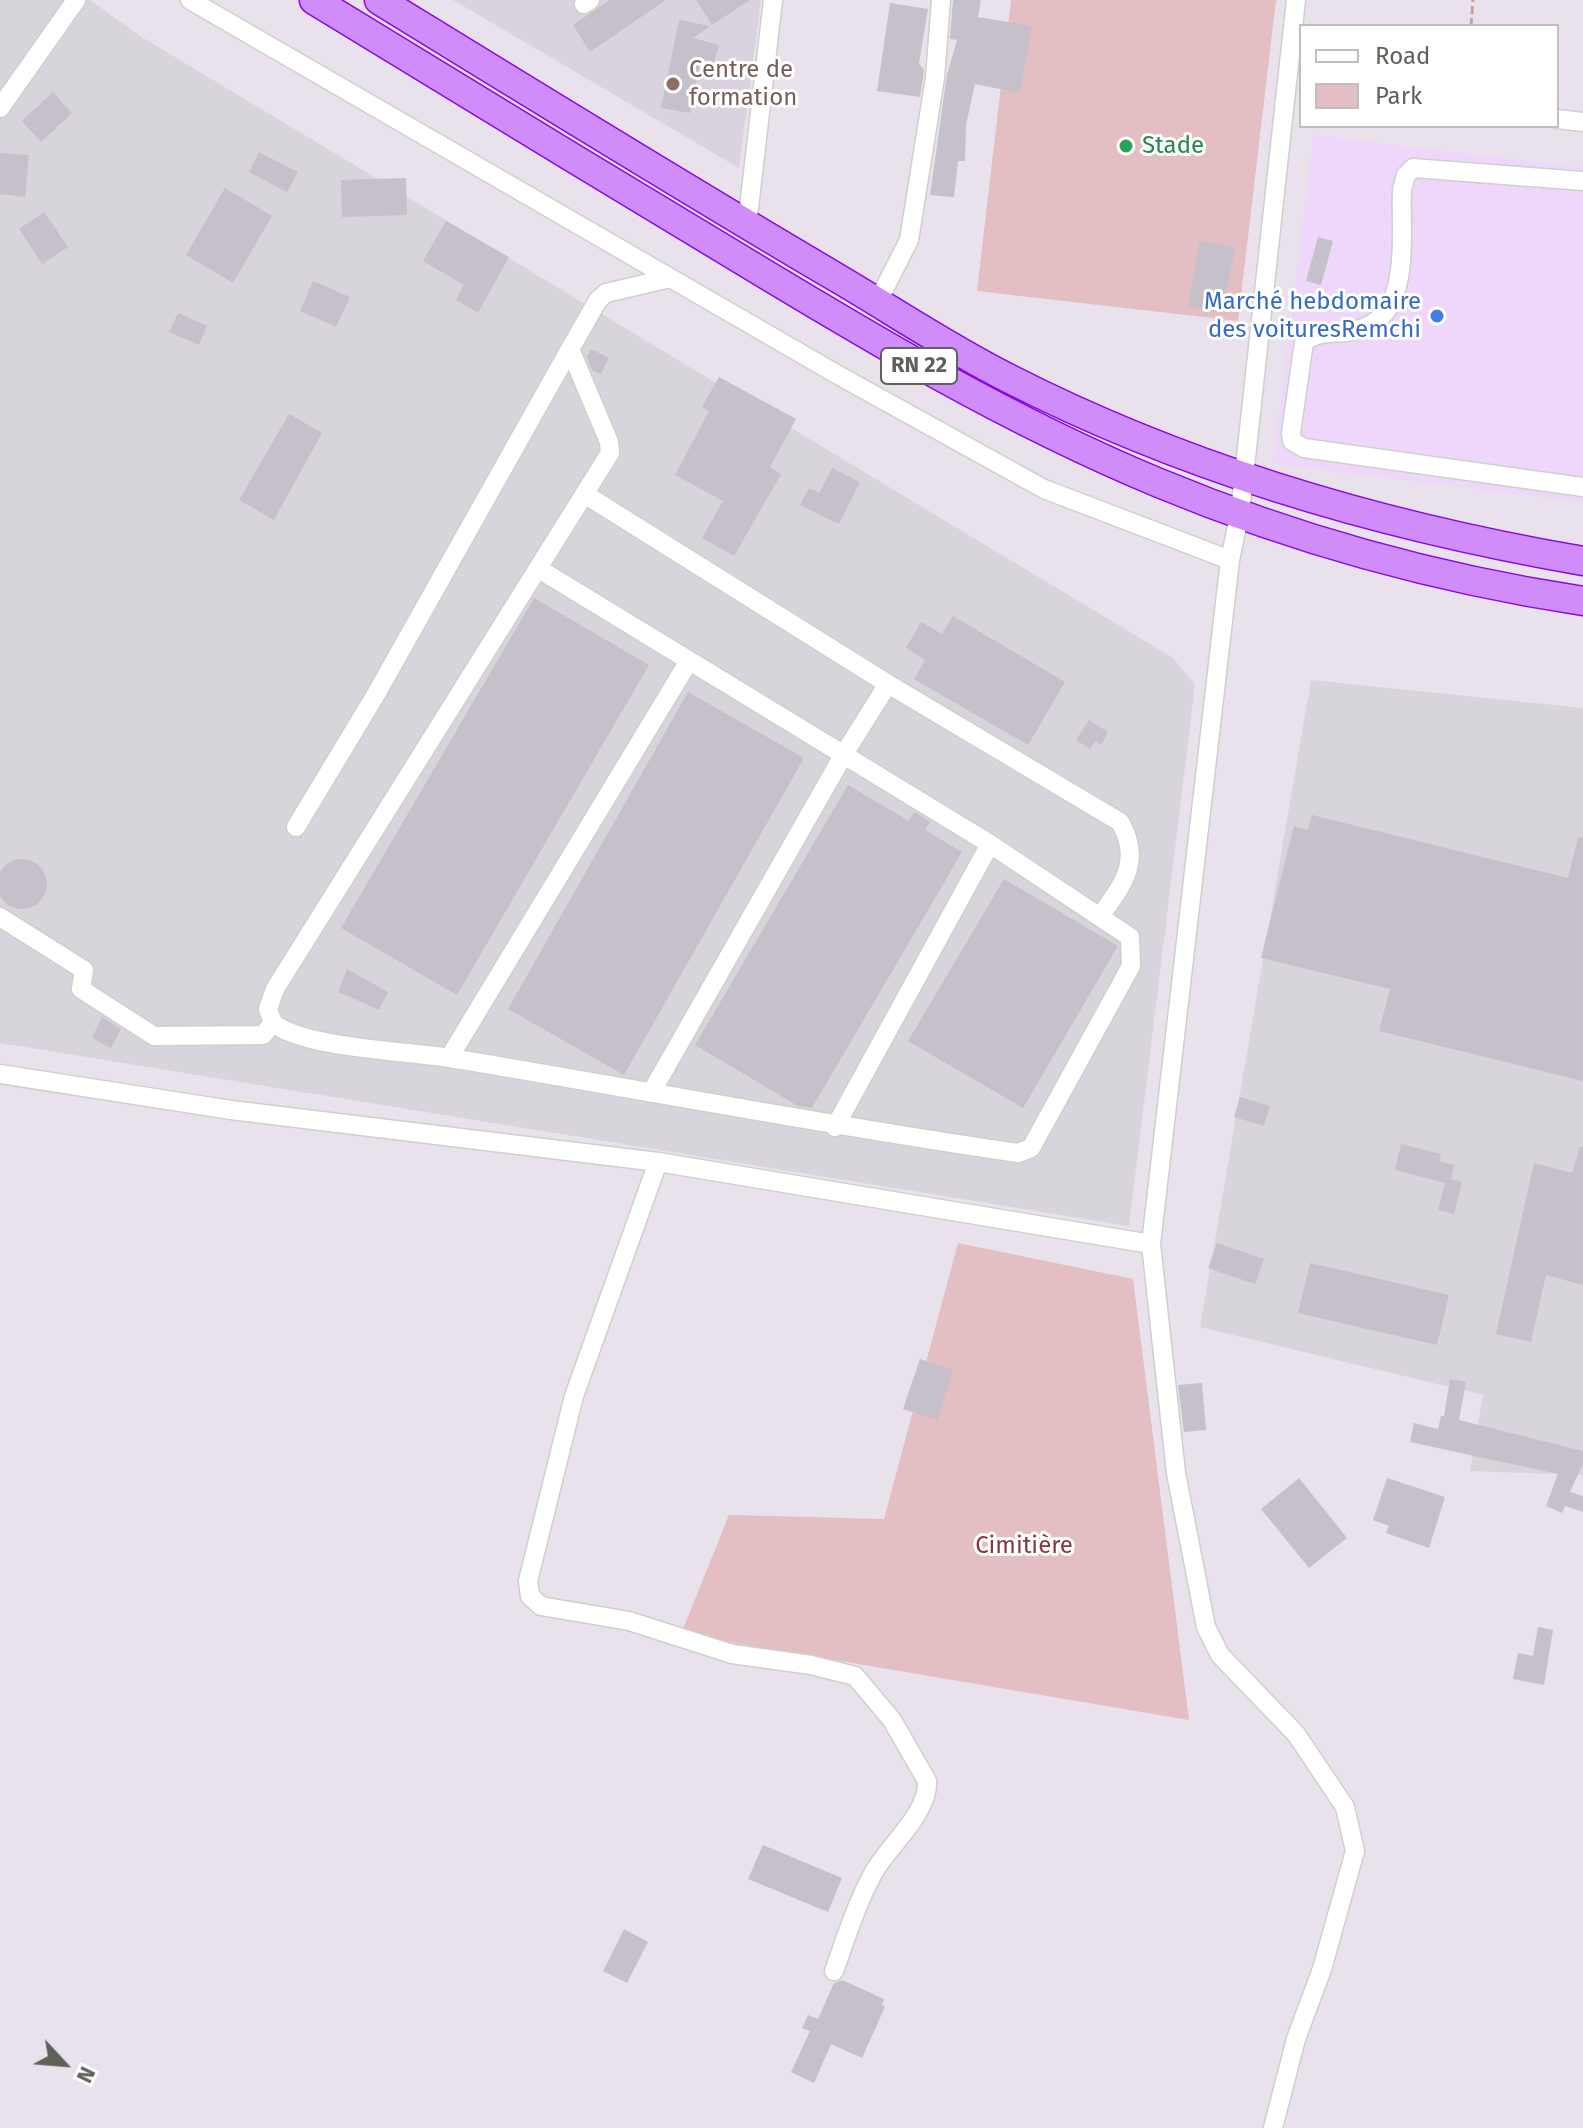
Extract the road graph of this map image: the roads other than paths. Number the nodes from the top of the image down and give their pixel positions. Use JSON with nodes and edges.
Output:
{"nodes":[{"id":1,"x":76,"y":0,"type":"edge"},
{"id":2,"x":190,"y":0,"type":"edge"},
{"id":3,"x":314,"y":0,"type":"edge"},
{"id":4,"x":379,"y":0,"type":"edge"},
{"id":5,"x":773,"y":0,"type":"edge"},
{"id":6,"x":941,"y":0,"type":"edge"},
{"id":7,"x":1296,"y":0,"type":"edge"},
{"id":8,"x":1293,"y":95,"type":"edge"},
{"id":9,"x":0,"y":108,"type":"edge"},
{"id":10,"x":1559,"y":119,"type":"edge"},
{"id":11,"x":1583,"y":122,"type":"edge"},
{"id":12,"x":1583,"y":181,"type":"edge"},
{"id":13,"x":747,"y":225,"type":"junction"},
{"id":14,"x":646,"y":264,"type":"junction"},
{"id":15,"x":670,"y":278,"type":"junction"},
{"id":16,"x":636,"y":285,"type":"junction"},
{"id":17,"x":878,"y":301,"type":"junction"},
{"id":18,"x":623,"y":303,"type":"dead end"},
{"id":19,"x":570,"y":349,"type":"junction"},
{"id":20,"x":1243,"y":475,"type":"junction"},
{"id":21,"x":1583,"y":487,"type":"edge"},
{"id":22,"x":586,"y":495,"type":"junction"},
{"id":23,"x":1240,"y":512,"type":"junction"},
{"id":24,"x":1230,"y":560,"type":"junction"},
{"id":25,"x":1583,"y":561,"type":"edge"},
{"id":26,"x":539,"y":569,"type":"junction"},
{"id":27,"x":1583,"y":601,"type":"edge"},
{"id":28,"x":689,"y":661,"type":"junction"},
{"id":29,"x":888,"y":684,"type":"junction"},
{"id":30,"x":844,"y":754,"type":"junction"},
{"id":31,"x":296,"y":827,"type":"dead end"},
{"id":32,"x":990,"y":844,"type":"junction"},
{"id":33,"x":1101,"y":915,"type":"junction"},
{"id":34,"x":0,"y":917,"type":"edge"},
{"id":35,"x":273,"y":1023,"type":"junction"},
{"id":36,"x":449,"y":1058,"type":"junction"},
{"id":37,"x":0,"y":1074,"type":"edge"},
{"id":38,"x":651,"y":1093,"type":"junction"},
{"id":39,"x":835,"y":1127,"type":"junction"},
{"id":40,"x":658,"y":1162,"type":"junction"},
{"id":41,"x":1151,"y":1244,"type":"junction"},
{"id":42,"x":834,"y":1971,"type":"dead end"},
{"id":43,"x":1273,"y":2128,"type":"edge"}],
"edges":[{"from":1,"to":9,"type":"street"},
{"from":2,"to":14,"type":"street"},
{"from":3,"to":23,"type":"highway","number":"RN 22"},
{"from":4,"to":13,"type":"highway","number":"RN 22"},
{"from":5,"to":13,"type":"street"},
{"from":6,"to":17,"type":"street"},
{"from":7,"to":8,"type":"street"},
{"from":8,"to":20,"type":"street"},
{"from":10,"to":11,"type":"street"},
{"from":12,"to":21,"type":"street"},
{"from":13,"to":17,"type":"highway","number":"RN 22"},
{"from":14,"to":15,"type":"street"},
{"from":14,"to":16,"type":"street"},
{"from":15,"to":16,"type":"street"},
{"from":15,"to":24,"type":"street"},
{"from":16,"to":18,"type":"street"},
{"from":16,"to":19,"type":"street"},
{"from":17,"to":20,"type":"highway","number":"RN 22"},
{"from":19,"to":22,"type":"street"},
{"from":19,"to":31,"type":"street"},
{"from":20,"to":23,"type":"street"},
{"from":20,"to":25,"type":"highway","number":"RN 22"},
{"from":22,"to":26,"type":"street"},
{"from":22,"to":29,"type":"street"},
{"from":23,"to":24,"type":"street"},
{"from":23,"to":27,"type":"highway","number":"RN 22"},
{"from":24,"to":41,"type":"street"},
{"from":26,"to":28,"type":"street"},
{"from":26,"to":35,"type":"street"},
{"from":28,"to":30,"type":"street"},
{"from":28,"to":36,"type":"street"},
{"from":29,"to":30,"type":"street"},
{"from":29,"to":33,"type":"street"},
{"from":30,"to":32,"type":"street"},
{"from":30,"to":38,"type":"street"},
{"from":32,"to":33,"type":"street"},
{"from":32,"to":39,"type":"street"},
{"from":33,"to":39,"type":"street"},
{"from":34,"to":35,"type":"street"},
{"from":35,"to":36,"type":"street"},
{"from":36,"to":38,"type":"street"},
{"from":37,"to":40,"type":"street"},
{"from":38,"to":39,"type":"street"},
{"from":40,"to":41,"type":"street"},
{"from":40,"to":42,"type":"street"},
{"from":41,"to":43,"type":"street"}]}
